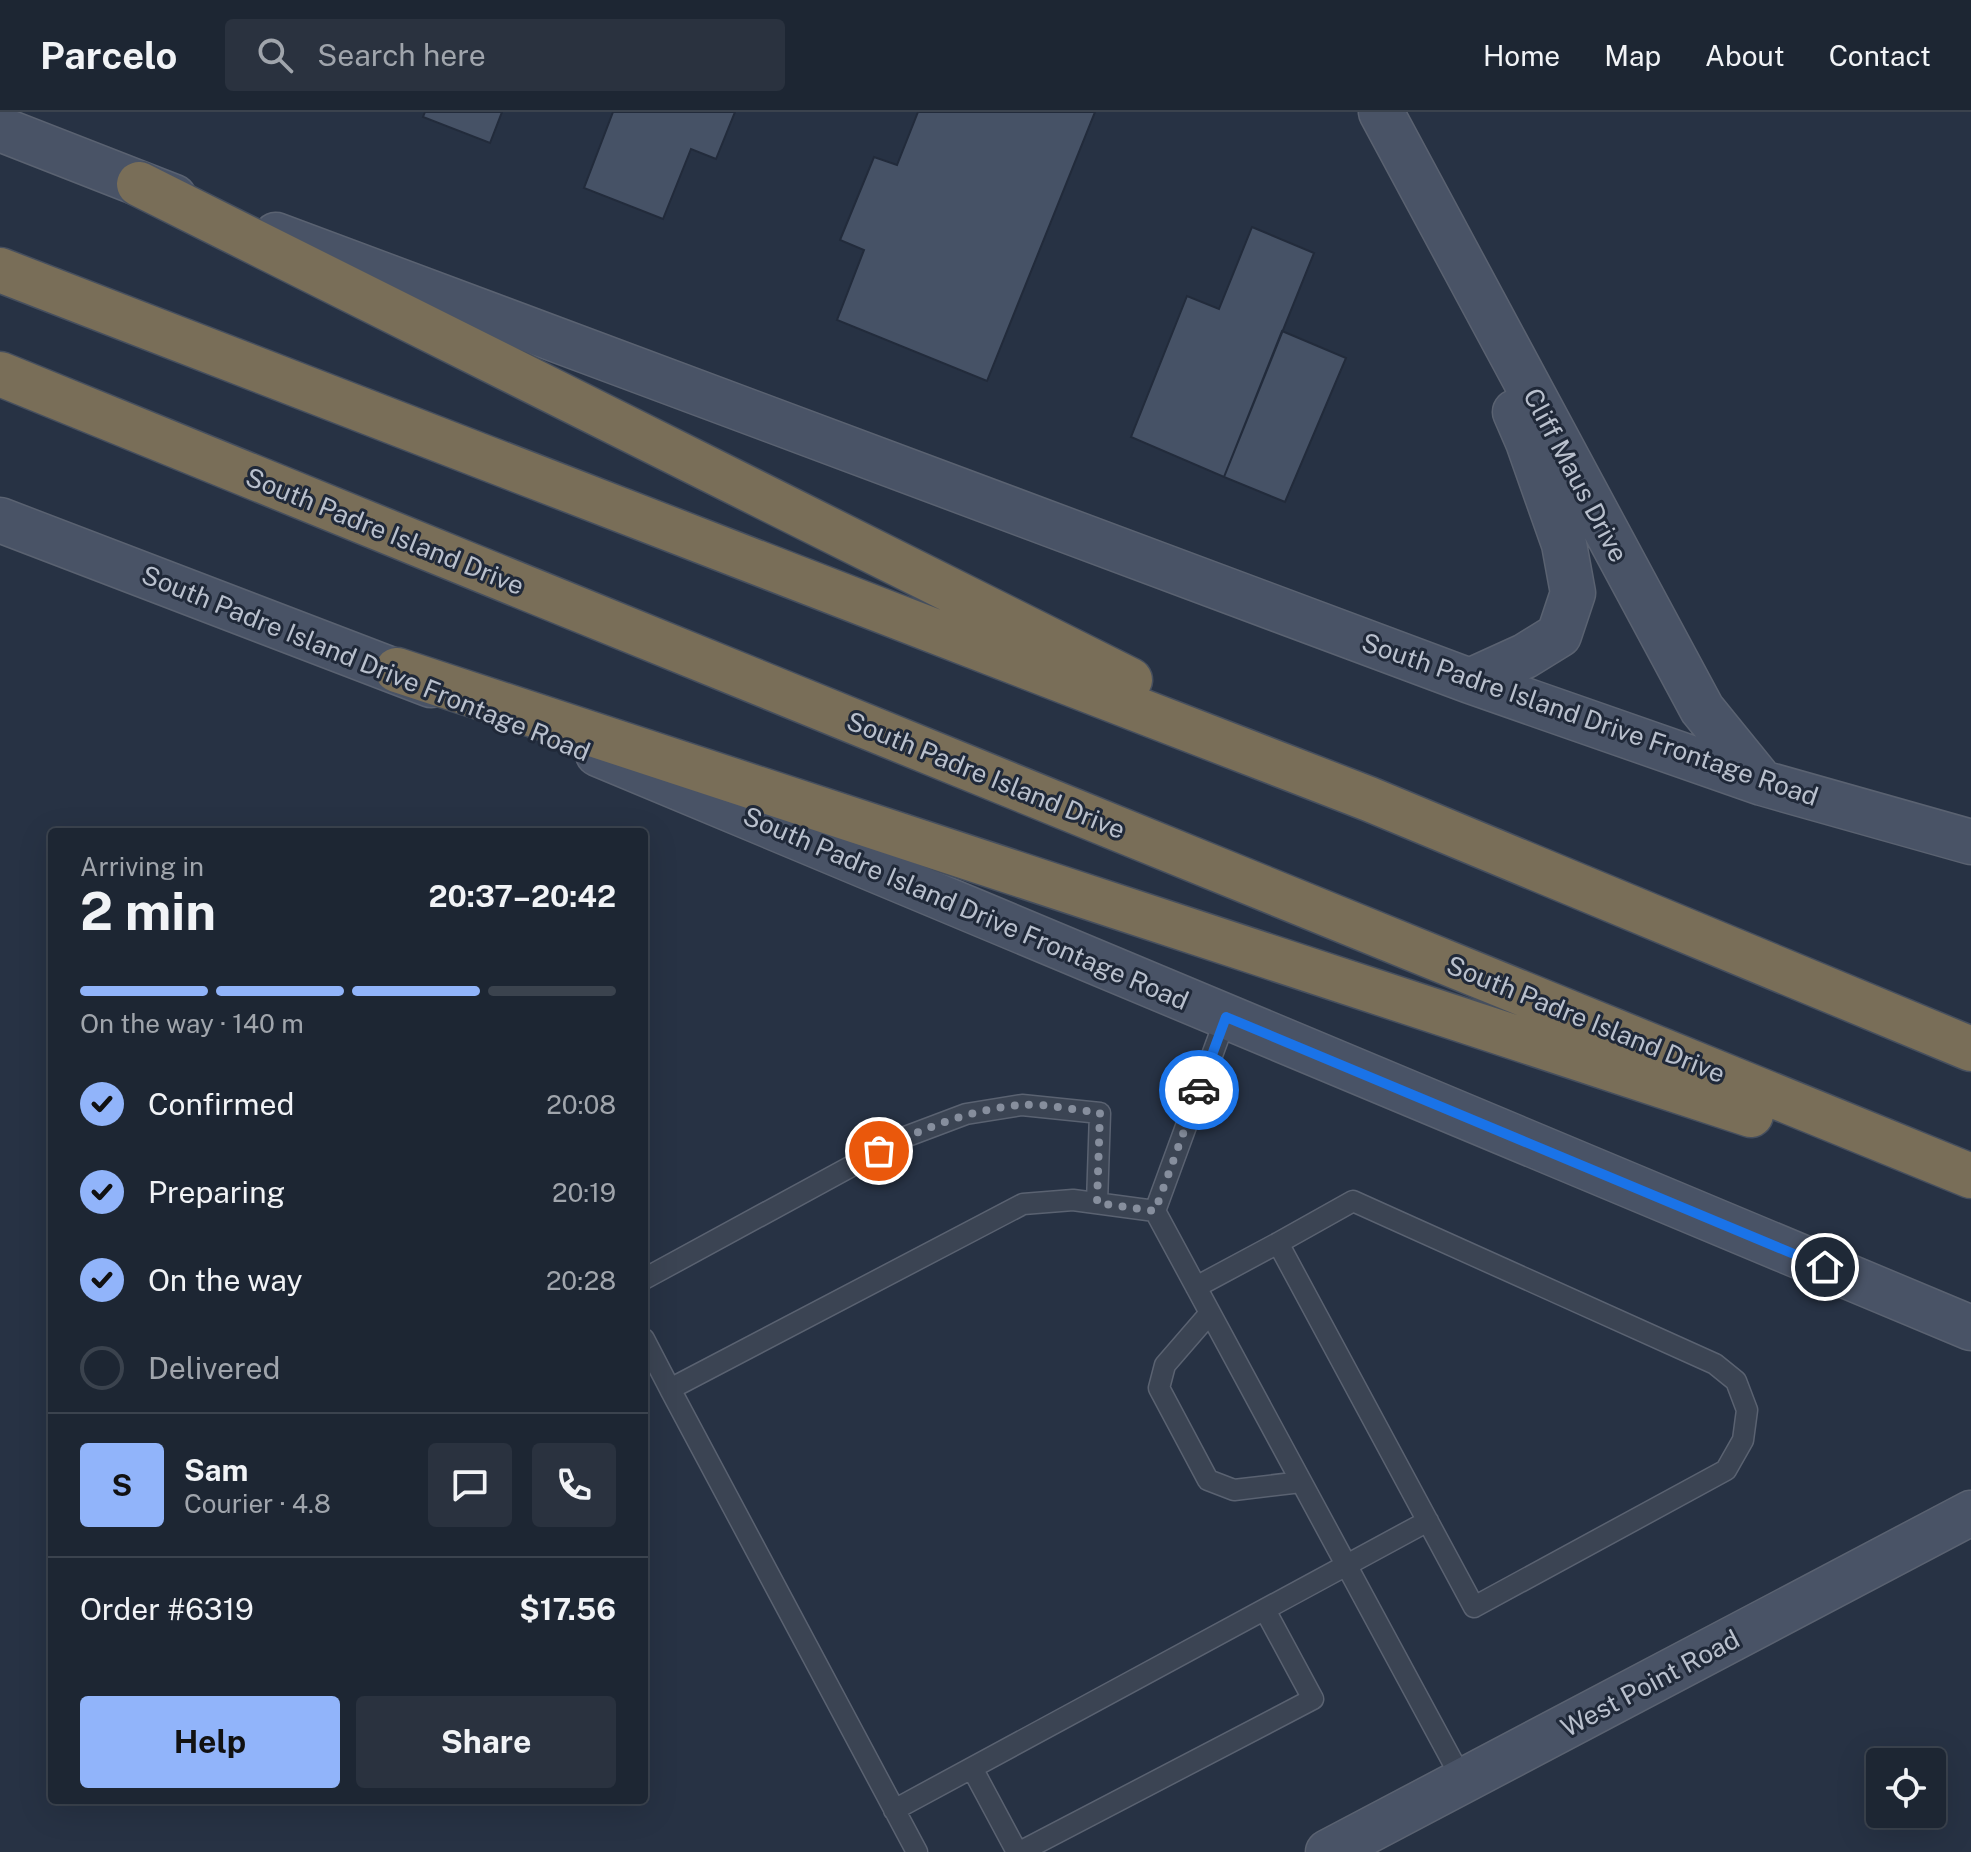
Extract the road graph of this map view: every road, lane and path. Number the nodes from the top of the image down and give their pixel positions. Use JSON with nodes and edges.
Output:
{"nodes":[{"id":1,"x":1381,"y":112,"type":"edge"},
{"id":2,"x":0,"y":129,"type":"edge"},
{"id":3,"x":1405,"y":156,"type":"junction"},
{"id":4,"x":139,"y":184,"type":"junction"},
{"id":5,"x":0,"y":270,"type":"edge"},
{"id":6,"x":0,"y":374,"type":"edge"},
{"id":7,"x":0,"y":520,"type":"edge"},
{"id":8,"x":397,"y":670,"type":"junction"},
{"id":9,"x":1470,"y":681,"type":"junction"},
{"id":10,"x":1762,"y":783,"type":"junction"},
{"id":11,"x":1369,"y":799,"type":"junction"},
{"id":12,"x":1971,"y":842,"type":"edge"},
{"id":13,"x":1226,"y":1017,"type":"junction"},
{"id":14,"x":1971,"y":1049,"type":"edge"},
{"id":15,"x":1971,"y":1176,"type":"edge"},
{"id":16,"x":1971,"y":1188,"type":"edge"},
{"id":17,"x":1097,"y":1203,"type":"junction"},
{"id":18,"x":1155,"y":1211,"type":"junction"},
{"id":19,"x":1278,"y":1243,"type":"junction"},
{"id":20,"x":648,"y":1277,"type":"edge"},
{"id":21,"x":1196,"y":1287,"type":"junction"},
{"id":22,"x":1210,"y":1313,"type":"junction"},
{"id":23,"x":1970,"y":1327,"type":"edge"},
{"id":24,"x":648,"y":1347,"type":"edge"},
{"id":25,"x":670,"y":1389,"type":"junction"},
{"id":26,"x":1301,"y":1482,"type":"junction"},
{"id":27,"x":1971,"y":1513,"type":"edge"},
{"id":28,"x":1428,"y":1521,"type":"junction"},
{"id":29,"x":1347,"y":1566,"type":"junction"},
{"id":30,"x":1265,"y":1610,"type":"junction"},
{"id":31,"x":972,"y":1768,"type":"junction"},
{"id":32,"x":1463,"y":1781,"type":"junction"},
{"id":33,"x":894,"y":1810,"type":"junction"},
{"id":34,"x":917,"y":1852,"type":"edge"},
{"id":35,"x":1018,"y":1852,"type":"edge"},
{"id":36,"x":1328,"y":1852,"type":"edge"}],
"edges":[{"from":1,"to":3,"type":"main road","name":"Cliff Maus Drive"},
{"from":2,"to":4,"type":"main road","name":"South Padre Island Drive Frontage Road"},
{"from":3,"to":9,"type":"main road","name":"Cliff Maus Drive"},
{"from":3,"to":10,"type":"main road","name":"Cliff Maus Drive"},
{"from":4,"to":9,"type":"main road","name":"South Padre Island Drive Frontage Road"},
{"from":4,"to":11,"type":"highway"},
{"from":5,"to":11,"type":"highway"},
{"from":6,"to":15,"type":"highway","name":"South Padre Island Drive"},
{"from":7,"to":8,"type":"main road","name":"South Padre Island Drive Frontage Road"},
{"from":8,"to":13,"type":"main road","name":"South Padre Island Drive Frontage Road"},
{"from":8,"to":16,"type":"highway"},
{"from":9,"to":10,"type":"main road","name":"South Padre Island Drive Frontage Road"},
{"from":10,"to":12,"type":"main road","name":"South Padre Island Drive Frontage Road"},
{"from":11,"to":14,"type":"highway"},
{"from":13,"to":18,"type":"lane"},
{"from":13,"to":23,"type":"main road","name":"South Padre Island Drive Frontage Road"},
{"from":17,"to":18,"type":"lane"},
{"from":17,"to":20,"type":"lane"},
{"from":17,"to":25,"type":"lane"},
{"from":18,"to":21,"type":"lane"},
{"from":19,"to":21,"type":"lane"},
{"from":19,"to":28,"type":"lane"},
{"from":19,"to":28,"type":"lane"},
{"from":21,"to":22,"type":"lane"},
{"from":22,"to":26,"type":"lane"},
{"from":22,"to":26,"type":"lane"},
{"from":24,"to":25,"type":"lane"},
{"from":25,"to":33,"type":"lane"},
{"from":26,"to":29,"type":"lane"},
{"from":27,"to":32,"type":"main road","name":"West Point Road"},
{"from":28,"to":29,"type":"lane"},
{"from":29,"to":30,"type":"lane"},
{"from":29,"to":32,"type":"lane"},
{"from":30,"to":31,"type":"lane"},
{"from":30,"to":35,"type":"lane"},
{"from":31,"to":33,"type":"lane"},
{"from":31,"to":35,"type":"lane"},
{"from":32,"to":36,"type":"main road","name":"West Point Road"},
{"from":33,"to":34,"type":"lane"}]}
